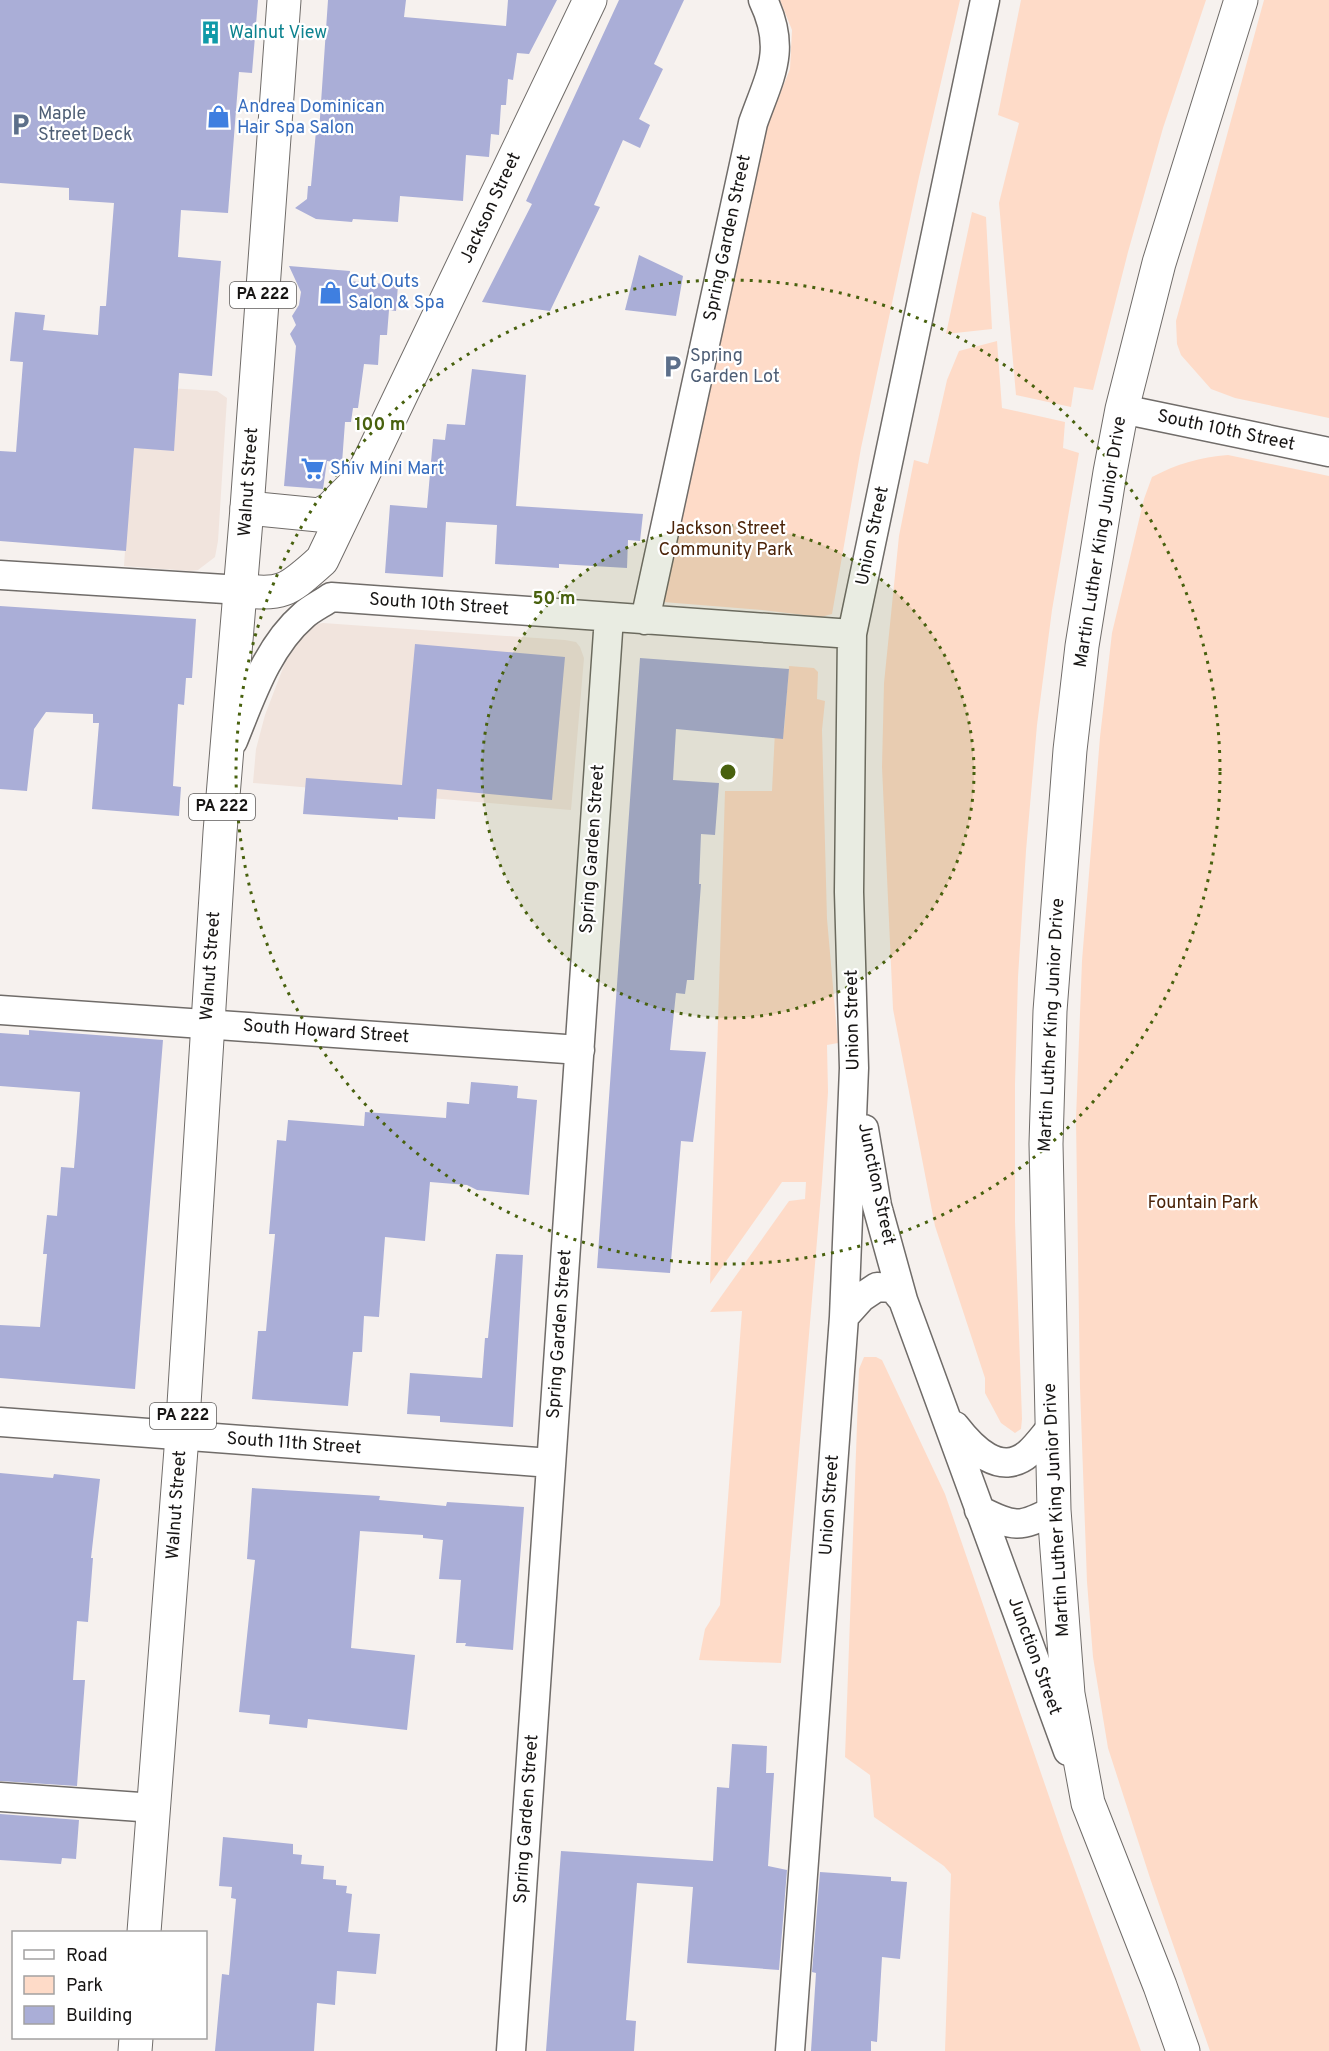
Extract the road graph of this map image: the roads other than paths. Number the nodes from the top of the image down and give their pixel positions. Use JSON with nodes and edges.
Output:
{"nodes":[{"id":1,"x":284,"y":0,"type":"edge"},
{"id":2,"x":590,"y":0,"type":"edge"},
{"id":3,"x":763,"y":0,"type":"edge"},
{"id":4,"x":985,"y":0,"type":"edge"},
{"id":5,"x":1241,"y":0,"type":"edge"},
{"id":6,"x":1122,"y":410,"type":"junction"},
{"id":7,"x":1329,"y":452,"type":"edge"},
{"id":8,"x":366,"y":471,"type":"junction"},
{"id":9,"x":248,"y":508,"type":"junction"},
{"id":10,"x":322,"y":560,"type":"junction"},
{"id":11,"x":0,"y":575,"type":"edge"},
{"id":12,"x":241,"y":590,"type":"junction"},
{"id":13,"x":332,"y":597,"type":"junction"},
{"id":14,"x":609,"y":618,"type":"junction"},
{"id":15,"x":645,"y":620,"type":"junction"},
{"id":16,"x":852,"y":634,"type":"junction"},
{"id":17,"x":226,"y":760,"type":"junction"},
{"id":18,"x":0,"y":1010,"type":"edge"},
{"id":19,"x":207,"y":1023,"type":"junction"},
{"id":20,"x":580,"y":1050,"type":"junction"},
{"id":21,"x":854,"y":1068,"type":"junction"},
{"id":22,"x":903,"y":1300,"type":"junction"},
{"id":23,"x":844,"y":1317,"type":"junction"},
{"id":24,"x":945,"y":1413,"type":"junction"},
{"id":25,"x":0,"y":1422,"type":"edge"},
{"id":26,"x":1051,"y":1428,"type":"junction"},
{"id":27,"x":182,"y":1436,"type":"junction"},
{"id":28,"x":551,"y":1463,"type":"junction"},
{"id":29,"x":979,"y":1510,"type":"junction"},
{"id":30,"x":1054,"y":1510,"type":"junction"},
{"id":31,"x":0,"y":1797,"type":"edge"},
{"id":32,"x":1088,"y":1803,"type":"junction"},
{"id":33,"x":154,"y":1808,"type":"junction"},
{"id":34,"x":144,"y":1931,"type":"edge"},
{"id":35,"x":511,"y":2051,"type":"edge"},
{"id":36,"x":790,"y":2051,"type":"edge"},
{"id":37,"x":1183,"y":2051,"type":"edge"}],
"edges":[{"from":1,"to":9,"type":"main road","name":"Walnut Street","number":"PA 222"},
{"from":2,"to":8,"type":"main road","name":"Jackson Street"},
{"from":3,"to":15,"type":"street","name":"Spring Garden Street"},
{"from":4,"to":16,"type":"street","name":"Union Street"},
{"from":5,"to":6,"type":"main road","name":"Martin Luther King Junior Drive"},
{"from":6,"to":7,"type":"street","name":"South 10th Street"},
{"from":6,"to":26,"type":"main road","name":"Martin Luther King Junior Drive"},
{"from":8,"to":9,"type":"main road"},
{"from":8,"to":10,"type":"main road","name":"Jackson Street"},
{"from":9,"to":12,"type":"main road","name":"Walnut Street","number":"PA 222"},
{"from":10,"to":12,"type":"main road","name":"Jackson Street"},
{"from":10,"to":13,"type":"street"},
{"from":11,"to":12,"type":"street"},
{"from":12,"to":17,"type":"main road","name":"Walnut Street","number":"PA 222"},
{"from":13,"to":14,"type":"street","name":"South 10th Street"},
{"from":13,"to":17,"type":"street"},
{"from":14,"to":15,"type":"street","name":"South 10th Street"},
{"from":14,"to":20,"type":"street","name":"Spring Garden Street"},
{"from":15,"to":16,"type":"street","name":"South 10th Street"},
{"from":16,"to":21,"type":"street","name":"Union Street"},
{"from":17,"to":19,"type":"main road","name":"Walnut Street","number":"PA 222"},
{"from":18,"to":19,"type":"street","name":"South Howard Street"},
{"from":19,"to":20,"type":"street","name":"South Howard Street"},
{"from":19,"to":27,"type":"main road","name":"Walnut Street","number":"PA 222"},
{"from":20,"to":28,"type":"street","name":"Spring Garden Street"},
{"from":21,"to":22,"type":"street","name":"Junction Street"},
{"from":21,"to":23,"type":"street","name":"Union Street"},
{"from":22,"to":23,"type":"street"},
{"from":22,"to":24,"type":"street","name":"Junction Street"},
{"from":23,"to":36,"type":"street","name":"Union Street"},
{"from":24,"to":26,"type":"street","name":"Junction Street"},
{"from":24,"to":29,"type":"street","name":"Junction Street"},
{"from":25,"to":27,"type":"street","name":"South 11th Street"},
{"from":26,"to":30,"type":"main road","name":"Martin Luther King Junior Drive"},
{"from":27,"to":28,"type":"street","name":"South 11th Street"},
{"from":27,"to":33,"type":"main road","name":"Walnut Street","number":"PA 222"},
{"from":28,"to":35,"type":"street","name":"Spring Garden Street"},
{"from":29,"to":30,"type":"street"},
{"from":29,"to":32,"type":"street","name":"Junction Street"},
{"from":30,"to":32,"type":"main road","name":"Martin Luther King Junior Drive"},
{"from":31,"to":33,"type":"street"},
{"from":32,"to":37,"type":"main road","name":"Martin Luther King Junior Drive"},
{"from":33,"to":34,"type":"main road","name":"Walnut Street","number":"PA 222"}]}
